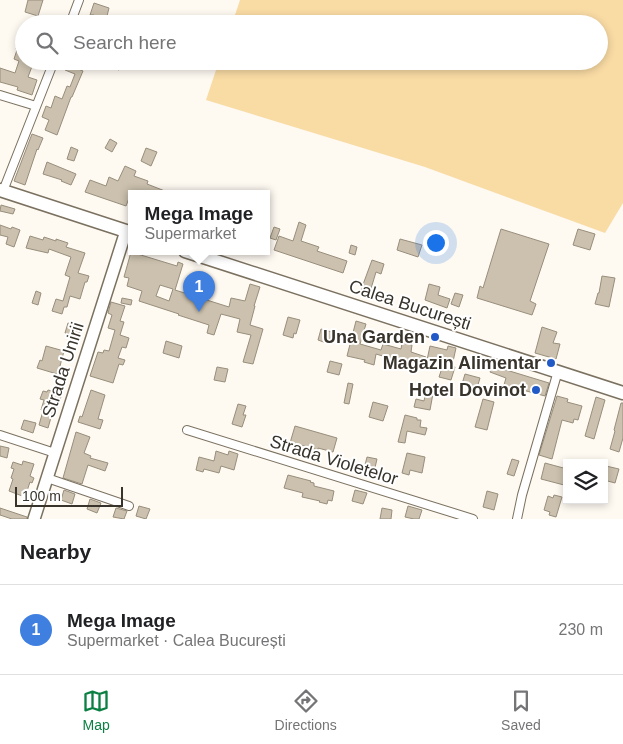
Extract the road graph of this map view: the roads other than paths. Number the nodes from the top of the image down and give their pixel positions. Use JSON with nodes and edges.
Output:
{"nodes":[{"id":1,"x":79,"y":0,"type":"edge"},
{"id":2,"x":73,"y":15,"type":"edge"},
{"id":3,"x":50,"y":70,"type":"edge"},
{"id":4,"x":0,"y":95,"type":"edge"},
{"id":5,"x":36,"y":106,"type":"junction"},
{"id":6,"x":2,"y":190,"type":"edge"},
{"id":7,"x":128,"y":232,"type":"edge"},
{"id":8,"x":128,"y":235,"type":"edge"},
{"id":9,"x":198,"y":255,"type":"edge"},
{"id":10,"x":558,"y":371,"type":"junction"},
{"id":11,"x":623,"y":392,"type":"edge"},
{"id":12,"x":187,"y":430,"type":"dead end"},
{"id":13,"x":0,"y":435,"type":"edge"},
{"id":14,"x":55,"y":453,"type":"junction"},
{"id":15,"x":47,"y":478,"type":"junction"},
{"id":16,"x":129,"y":506,"type":"dead end"},
{"id":17,"x":34,"y":519,"type":"edge"},
{"id":18,"x":473,"y":519,"type":"edge"},
{"id":19,"x":517,"y":519,"type":"edge"}],
"edges":[{"from":1,"to":2,"type":"street"},
{"from":3,"to":5,"type":"street"},
{"from":4,"to":5,"type":"street"},
{"from":5,"to":6,"type":"street"},
{"from":6,"to":7,"type":"main road"},
{"from":8,"to":14,"type":"main road","name":"Strada Unirii"},
{"from":9,"to":10,"type":"main road","name":"Calea București"},
{"from":10,"to":11,"type":"main road","name":"Calea București"},
{"from":10,"to":19,"type":"street"},
{"from":12,"to":18,"type":"street","name":"Strada Violetelor"},
{"from":13,"to":14,"type":"street"},
{"from":14,"to":15,"type":"main road","name":"Strada Unirii"},
{"from":15,"to":16,"type":"street"},
{"from":15,"to":17,"type":"main road","name":"Strada Unirii"}]}
